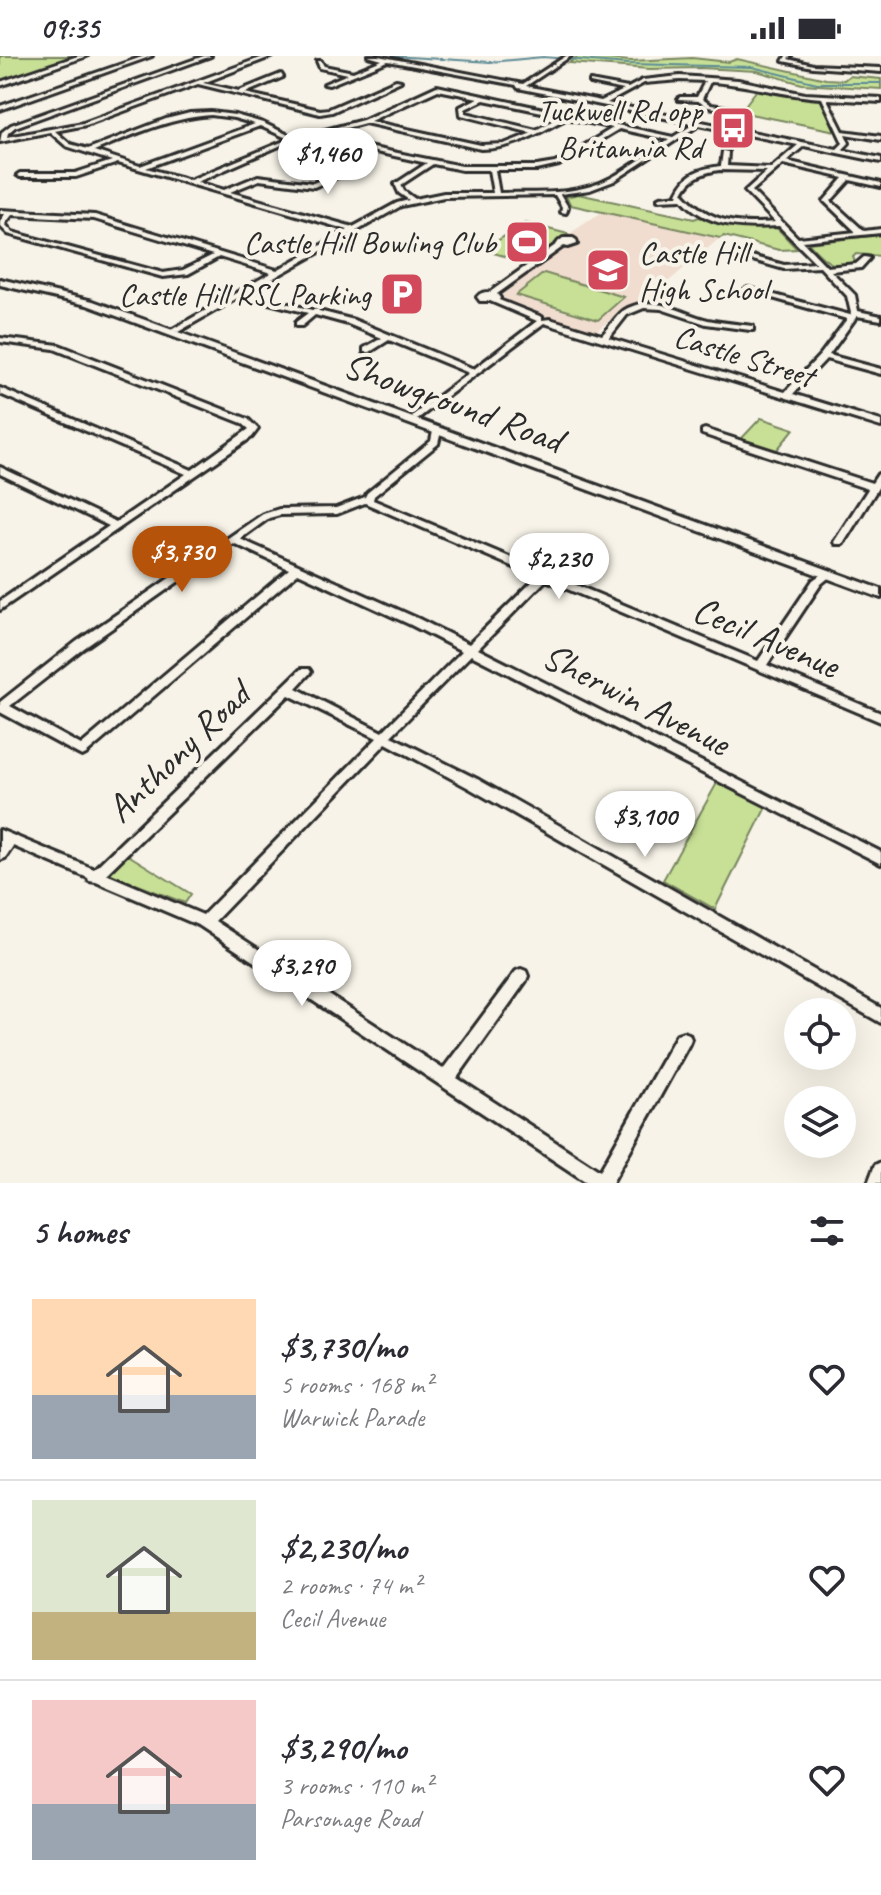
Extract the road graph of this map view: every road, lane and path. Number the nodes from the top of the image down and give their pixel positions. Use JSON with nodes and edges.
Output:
{"nodes":[{"id":1,"x":84,"y":56,"type":"edge"},
{"id":2,"x":150,"y":56,"type":"edge"},
{"id":3,"x":209,"y":56,"type":"edge"},
{"id":4,"x":271,"y":56,"type":"edge"},
{"id":5,"x":370,"y":56,"type":"edge"},
{"id":6,"x":569,"y":56,"type":"edge"},
{"id":7,"x":789,"y":56,"type":"edge"},
{"id":8,"x":849,"y":59,"type":"dead end"},
{"id":9,"x":387,"y":60,"type":"junction"},
{"id":10,"x":319,"y":62,"type":"dead end"},
{"id":11,"x":852,"y":68,"type":"junction"},
{"id":12,"x":881,"y":70,"type":"edge"},
{"id":13,"x":353,"y":73,"type":"junction"},
{"id":14,"x":281,"y":76,"type":"dead end"},
{"id":15,"x":481,"y":78,"type":"junction"},
{"id":16,"x":708,"y":80,"type":"junction"},
{"id":17,"x":398,"y":81,"type":"dead end"},
{"id":18,"x":592,"y":82,"type":"dead end"},
{"id":19,"x":197,"y":83,"type":"junction"},
{"id":20,"x":0,"y":84,"type":"edge"},
{"id":21,"x":327,"y":84,"type":"dead end"},
{"id":22,"x":522,"y":86,"type":"junction"},
{"id":23,"x":55,"y":89,"type":"junction"},
{"id":24,"x":629,"y":89,"type":"junction"},
{"id":25,"x":454,"y":91,"type":"junction"},
{"id":26,"x":67,"y":92,"type":"dead end"},
{"id":27,"x":239,"y":93,"type":"junction"},
{"id":28,"x":79,"y":96,"type":"dead end"},
{"id":29,"x":483,"y":97,"type":"junction"},
{"id":30,"x":298,"y":98,"type":"dead end"},
{"id":31,"x":824,"y":98,"type":"junction"},
{"id":32,"x":91,"y":99,"type":"junction"},
{"id":33,"x":680,"y":99,"type":"dead end"},
{"id":34,"x":699,"y":99,"type":"junction"},
{"id":35,"x":881,"y":100,"type":"edge"},
{"id":36,"x":602,"y":103,"type":"junction"},
{"id":37,"x":282,"y":104,"type":"junction"},
{"id":38,"x":0,"y":108,"type":"edge"},
{"id":39,"x":730,"y":108,"type":"dead end"},
{"id":40,"x":566,"y":116,"type":"junction"},
{"id":41,"x":365,"y":121,"type":"junction"},
{"id":42,"x":698,"y":123,"type":"junction"},
{"id":43,"x":261,"y":124,"type":"junction"},
{"id":44,"x":618,"y":127,"type":"junction"},
{"id":45,"x":53,"y":132,"type":"junction"},
{"id":46,"x":536,"y":132,"type":"junction"},
{"id":47,"x":841,"y":132,"type":"junction"},
{"id":48,"x":319,"y":133,"type":"junction"},
{"id":49,"x":881,"y":138,"type":"edge"},
{"id":50,"x":4,"y":139,"type":"edge"},
{"id":51,"x":293,"y":139,"type":"junction"},
{"id":52,"x":674,"y":139,"type":"junction"},
{"id":53,"x":803,"y":144,"type":"junction"},
{"id":54,"x":169,"y":146,"type":"dead end"},
{"id":55,"x":89,"y":151,"type":"junction"},
{"id":56,"x":184,"y":151,"type":"junction"},
{"id":57,"x":838,"y":151,"type":"junction"},
{"id":58,"x":725,"y":152,"type":"dead end"},
{"id":59,"x":881,"y":160,"type":"edge"},
{"id":60,"x":117,"y":161,"type":"junction"},
{"id":61,"x":314,"y":162,"type":"dead end"},
{"id":62,"x":781,"y":162,"type":"junction"},
{"id":63,"x":430,"y":163,"type":"junction"},
{"id":64,"x":724,"y":167,"type":"junction"},
{"id":65,"x":140,"y":168,"type":"junction"},
{"id":66,"x":492,"y":169,"type":"junction"},
{"id":67,"x":771,"y":170,"type":"junction"},
{"id":68,"x":20,"y":175,"type":"dead end"},
{"id":69,"x":848,"y":178,"type":"junction"},
{"id":70,"x":192,"y":182,"type":"junction"},
{"id":71,"x":881,"y":185,"type":"edge"},
{"id":72,"x":224,"y":192,"type":"junction"},
{"id":73,"x":496,"y":194,"type":"junction"},
{"id":74,"x":557,"y":194,"type":"junction"},
{"id":75,"x":683,"y":197,"type":"junction"},
{"id":76,"x":412,"y":199,"type":"junction"},
{"id":77,"x":660,"y":199,"type":"dead end"},
{"id":78,"x":0,"y":212,"type":"edge"},
{"id":79,"x":10,"y":212,"type":"junction"},
{"id":80,"x":564,"y":212,"type":"dead end"},
{"id":81,"x":780,"y":224,"type":"junction"},
{"id":82,"x":353,"y":229,"type":"junction"},
{"id":83,"x":881,"y":231,"type":"edge"},
{"id":84,"x":862,"y":233,"type":"junction"},
{"id":85,"x":796,"y":240,"type":"junction"},
{"id":86,"x":562,"y":244,"type":"dead end"},
{"id":87,"x":220,"y":254,"type":"junction"},
{"id":88,"x":744,"y":256,"type":"dead end"},
{"id":89,"x":866,"y":258,"type":"dead end"},
{"id":90,"x":824,"y":267,"type":"junction"},
{"id":91,"x":276,"y":272,"type":"junction"},
{"id":92,"x":0,"y":279,"type":"edge"},
{"id":93,"x":748,"y":290,"type":"dead end"},
{"id":94,"x":239,"y":293,"type":"junction"},
{"id":95,"x":315,"y":311,"type":"junction"},
{"id":96,"x":853,"y":315,"type":"junction"},
{"id":97,"x":881,"y":318,"type":"edge"},
{"id":98,"x":542,"y":321,"type":"junction"},
{"id":99,"x":299,"y":324,"type":"dead end"},
{"id":100,"x":750,"y":328,"type":"dead end"},
{"id":101,"x":175,"y":330,"type":"junction"},
{"id":102,"x":389,"y":337,"type":"junction"},
{"id":103,"x":604,"y":338,"type":"junction"},
{"id":104,"x":0,"y":340,"type":"edge"},
{"id":105,"x":367,"y":350,"type":"dead end"},
{"id":106,"x":824,"y":356,"type":"junction"},
{"id":107,"x":475,"y":372,"type":"junction"},
{"id":108,"x":881,"y":372,"type":"edge"},
{"id":109,"x":0,"y":391,"type":"edge"},
{"id":110,"x":787,"y":395,"type":"junction"},
{"id":111,"x":414,"y":419,"type":"junction"},
{"id":112,"x":881,"y":424,"type":"edge"},
{"id":113,"x":705,"y":432,"type":"dead end"},
{"id":114,"x":436,"y":436,"type":"junction"},
{"id":115,"x":0,"y":470,"type":"edge"},
{"id":116,"x":192,"y":473,"type":"junction"},
{"id":117,"x":881,"y":476,"type":"edge"},
{"id":118,"x":873,"y":487,"type":"junction"},
{"id":119,"x":367,"y":499,"type":"junction"},
{"id":120,"x":117,"y":526,"type":"junction"},
{"id":121,"x":232,"y":539,"type":"junction"},
{"id":122,"x":839,"y":542,"type":"dead end"},
{"id":123,"x":296,"y":569,"type":"junction"},
{"id":124,"x":816,"y":571,"type":"junction"},
{"id":125,"x":544,"y":576,"type":"junction"},
{"id":126,"x":881,"y":584,"type":"edge"},
{"id":127,"x":881,"y":594,"type":"edge"},
{"id":128,"x":0,"y":606,"type":"edge"},
{"id":129,"x":469,"y":649,"type":"junction"},
{"id":130,"x":760,"y":667,"type":"junction"},
{"id":131,"x":305,"y":672,"type":"dead end"},
{"id":132,"x":288,"y":689,"type":"junction"},
{"id":133,"x":1,"y":707,"type":"edge"},
{"id":134,"x":881,"y":718,"type":"edge"},
{"id":135,"x":384,"y":737,"type":"junction"},
{"id":136,"x":5,"y":837,"type":"edge"},
{"id":137,"x":0,"y":854,"type":"edge"},
{"id":138,"x":881,"y":858,"type":"edge"},
{"id":139,"x":94,"y":877,"type":"junction"},
{"id":140,"x":205,"y":922,"type":"junction"},
{"id":141,"x":521,"y":976,"type":"dead end"},
{"id":142,"x":881,"y":1016,"type":"edge"},
{"id":143,"x":683,"y":1039,"type":"dead end"},
{"id":144,"x":446,"y":1079,"type":"junction"},
{"id":145,"x":881,"y":1171,"type":"edge"},
{"id":146,"x":603,"y":1183,"type":"edge"},
{"id":147,"x":877,"y":1183,"type":"edge"}],
"edges":[{"from":1,"to":20,"type":"main road"},
{"from":2,"to":23,"type":"street"},
{"from":3,"to":32,"type":"street"},
{"from":4,"to":19,"type":"street"},
{"from":5,"to":9,"type":"street"},
{"from":6,"to":22,"type":"street"},
{"from":7,"to":11,"type":"street"},
{"from":8,"to":11,"type":"street"},
{"from":9,"to":13,"type":"street"},
{"from":9,"to":15,"type":"street"},
{"from":10,"to":13,"type":"street"},
{"from":11,"to":12,"type":"street"},
{"from":13,"to":21,"type":"street"},
{"from":14,"to":27,"type":"street"},
{"from":15,"to":22,"type":"street"},
{"from":15,"to":25,"type":"street"},
{"from":16,"to":24,"type":"street"},
{"from":16,"to":31,"type":"street"},
{"from":16,"to":34,"type":"street"},
{"from":17,"to":37,"type":"street"},
{"from":18,"to":24,"type":"street"},
{"from":19,"to":27,"type":"street"},
{"from":19,"to":45,"type":"street"},
{"from":22,"to":36,"type":"street"},
{"from":23,"to":26,"type":"street"},
{"from":23,"to":38,"type":"street"},
{"from":24,"to":36,"type":"street"},
{"from":25,"to":29,"type":"street"},
{"from":25,"to":41,"type":"street"},
{"from":27,"to":37,"type":"street"},
{"from":28,"to":32,"type":"street"},
{"from":29,"to":40,"type":"street"},
{"from":29,"to":46,"type":"street"},
{"from":30,"to":37,"type":"street"},
{"from":31,"to":35,"type":"street"},
{"from":31,"to":47,"type":"street"},
{"from":32,"to":50,"type":"street"},
{"from":33,"to":34,"type":"street"},
{"from":34,"to":39,"type":"street"},
{"from":36,"to":42,"type":"street"},
{"from":40,"to":44,"type":"street"},
{"from":40,"to":46,"type":"street"},
{"from":41,"to":46,"type":"street"},
{"from":41,"to":48,"type":"street"},
{"from":42,"to":52,"type":"street"},
{"from":42,"to":53,"type":"street"},
{"from":43,"to":51,"type":"street"},
{"from":43,"to":55,"type":"street"},
{"from":43,"to":56,"type":"street"},
{"from":44,"to":52,"type":"street"},
{"from":44,"to":66,"type":"street"},
{"from":45,"to":50,"type":"street"},
{"from":45,"to":55,"type":"street"},
{"from":47,"to":49,"type":"street"},
{"from":47,"to":57,"type":"street"},
{"from":48,"to":51,"type":"street"},
{"from":48,"to":63,"type":"street"},
{"from":51,"to":70,"type":"street"},
{"from":52,"to":74,"type":"street"},
{"from":53,"to":57,"type":"street"},
{"from":53,"to":62,"type":"street"},
{"from":54,"to":56,"type":"street"},
{"from":55,"to":60,"type":"street"},
{"from":56,"to":65,"type":"street"},
{"from":57,"to":59,"type":"street"},
{"from":58,"to":64,"type":"street"},
{"from":60,"to":65,"type":"street"},
{"from":60,"to":68,"type":"street"},
{"from":61,"to":72,"type":"street"},
{"from":62,"to":67,"type":"street"},
{"from":62,"to":69,"type":"street"},
{"from":63,"to":66,"type":"street"},
{"from":63,"to":76,"type":"street"},
{"from":64,"to":67,"type":"street"},
{"from":64,"to":75,"type":"street"},
{"from":65,"to":70,"type":"street"},
{"from":66,"to":73,"type":"street"},
{"from":67,"to":81,"type":"street"},
{"from":69,"to":71,"type":"street"},
{"from":69,"to":84,"type":"street"},
{"from":70,"to":72,"type":"street"},
{"from":72,"to":82,"type":"street"},
{"from":73,"to":74,"type":"street"},
{"from":73,"to":76,"type":"street"},
{"from":74,"to":80,"type":"street"},
{"from":75,"to":77,"type":"street"},
{"from":75,"to":81,"type":"street"},
{"from":76,"to":82,"type":"street"},
{"from":78,"to":79,"type":"street"},
{"from":79,"to":87,"type":"street"},
{"from":79,"to":87,"type":"street"},
{"from":81,"to":85,"type":"street"},
{"from":82,"to":91,"type":"street"},
{"from":83,"to":84,"type":"street"},
{"from":84,"to":85,"type":"street"},
{"from":85,"to":90,"type":"street"},
{"from":86,"to":98,"type":"street","name":"Castle Street"},
{"from":87,"to":91,"type":"street"},
{"from":88,"to":90,"type":"street"},
{"from":89,"to":90,"type":"street"},
{"from":90,"to":96,"type":"street"},
{"from":91,"to":94,"type":"street"},
{"from":92,"to":101,"type":"main road","name":"Showground Road"},
{"from":92,"to":111,"type":"main road","name":"Showground Road"},
{"from":93,"to":96,"type":"street"},
{"from":94,"to":95,"type":"street"},
{"from":94,"to":101,"type":"street"},
{"from":95,"to":99,"type":"street"},
{"from":95,"to":102,"type":"street"},
{"from":96,"to":97,"type":"street"},
{"from":96,"to":106,"type":"street"},
{"from":98,"to":103,"type":"street","name":"Castle Street"},
{"from":98,"to":107,"type":"street"},
{"from":100,"to":103,"type":"street"},
{"from":101,"to":111,"type":"main road","name":"Showground Road"},
{"from":102,"to":105,"type":"street"},
{"from":102,"to":107,"type":"street"},
{"from":103,"to":110,"type":"street","name":"Castle Street"},
{"from":104,"to":116,"type":"street"},
{"from":106,"to":108,"type":"street"},
{"from":106,"to":110,"type":"street"},
{"from":107,"to":111,"type":"street"},
{"from":109,"to":116,"type":"street"},
{"from":110,"to":112,"type":"street","name":"Castle Street"},
{"from":111,"to":114,"type":"main road","name":"Showground Road"},
{"from":111,"to":124,"type":"main road","name":"Showground Road"},
{"from":113,"to":118,"type":"street"},
{"from":114,"to":119,"type":"street"},
{"from":114,"to":124,"type":"main road","name":"Showground Road"},
{"from":115,"to":120,"type":"street"},
{"from":116,"to":120,"type":"street"},
{"from":117,"to":118,"type":"street"},
{"from":118,"to":122,"type":"street"},
{"from":119,"to":121,"type":"street"},
{"from":119,"to":125,"type":"street","name":"Cecil Avenue"},
{"from":120,"to":128,"type":"street"},
{"from":121,"to":123,"type":"street","name":"Sherwin Avenue"},
{"from":121,"to":133,"type":"street"},
{"from":123,"to":129,"type":"street","name":"Sherwin Avenue"},
{"from":123,"to":133,"type":"street"},
{"from":124,"to":126,"type":"main road","name":"Showground Road"},
{"from":124,"to":127,"type":"main road","name":"Showground Road"},
{"from":124,"to":130,"type":"street"},
{"from":125,"to":129,"type":"street"},
{"from":125,"to":130,"type":"street","name":"Cecil Avenue"},
{"from":129,"to":135,"type":"street"},
{"from":129,"to":138,"type":"street","name":"Sherwin Avenue"},
{"from":130,"to":134,"type":"street","name":"Cecil Avenue"},
{"from":131,"to":132,"type":"street","name":"Anthony Road"},
{"from":132,"to":135,"type":"street"},
{"from":132,"to":139,"type":"street","name":"Anthony Road"},
{"from":135,"to":140,"type":"street"},
{"from":135,"to":142,"type":"street"},
{"from":136,"to":137,"type":"street"},
{"from":136,"to":139,"type":"street"},
{"from":139,"to":140,"type":"street"},
{"from":140,"to":144,"type":"street"},
{"from":141,"to":144,"type":"street"},
{"from":143,"to":146,"type":"street"},
{"from":144,"to":146,"type":"street"},
{"from":145,"to":147,"type":"street"}]}
